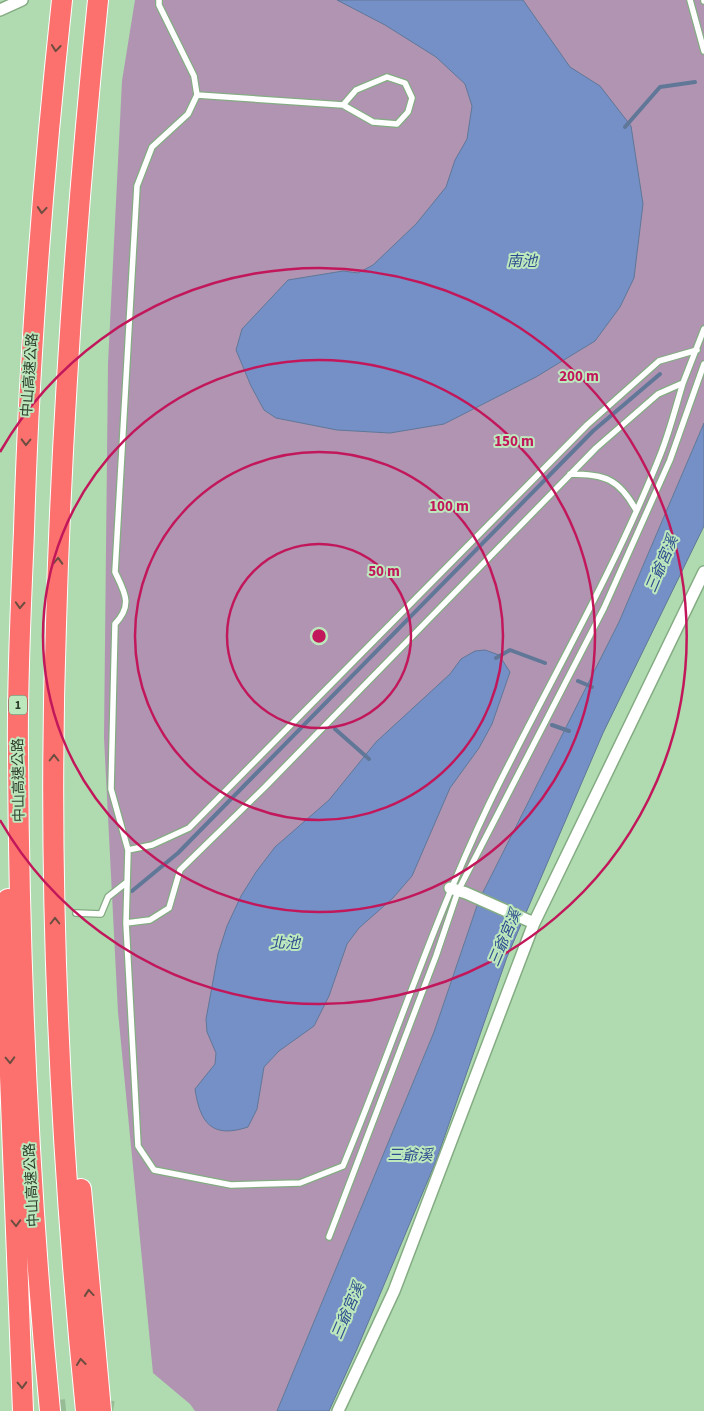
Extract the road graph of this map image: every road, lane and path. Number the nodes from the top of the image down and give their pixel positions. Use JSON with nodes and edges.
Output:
{"nodes":[{"id":1,"x":22,"y":0,"type":"edge"},
{"id":2,"x":62,"y":0,"type":"edge"},
{"id":3,"x":98,"y":0,"type":"edge"},
{"id":4,"x":159,"y":0,"type":"edge"},
{"id":5,"x":690,"y":0,"type":"edge"},
{"id":6,"x":0,"y":10,"type":"edge"},
{"id":7,"x":704,"y":51,"type":"edge"},
{"id":8,"x":197,"y":95,"type":"junction"},
{"id":9,"x":343,"y":105,"type":"junction"},
{"id":10,"x":704,"y":329,"type":"edge"},
{"id":11,"x":697,"y":350,"type":"junction"},
{"id":12,"x":704,"y":364,"type":"edge"},
{"id":13,"x":683,"y":384,"type":"junction"},
{"id":14,"x":570,"y":474,"type":"junction"},
{"id":15,"x":636,"y":510,"type":"junction"},
{"id":16,"x":704,"y":572,"type":"edge"},
{"id":17,"x":18,"y":750,"type":"junction"},
{"id":18,"x":128,"y":850,"type":"junction"},
{"id":19,"x":127,"y":882,"type":"junction"},
{"id":20,"x":458,"y":891,"type":"junction"},
{"id":21,"x":76,"y":913,"type":"dead end"},
{"id":22,"x":531,"y":921,"type":"junction"},
{"id":23,"x":126,"y":923,"type":"junction"},
{"id":24,"x":56,"y":944,"type":"junction"},
{"id":25,"x":329,"y":1237,"type":"dead end"},
{"id":26,"x":23,"y":1411,"type":"edge"},
{"id":27,"x":50,"y":1411,"type":"edge"},
{"id":28,"x":86,"y":1411,"type":"edge"},
{"id":29,"x":101,"y":1411,"type":"edge"},
{"id":30,"x":338,"y":1411,"type":"edge"}],
"edges":[{"from":1,"to":6,"type":"street"},
{"from":2,"to":17,"type":"highway","name":"中山高速公路","number":"1","one_way":true},
{"from":24,"to":3,"type":"highway","one_way":true},
{"from":4,"to":8,"type":"lane"},
{"from":5,"to":7,"type":"lane"},
{"from":8,"to":9,"type":"lane"},
{"from":8,"to":18,"type":"lane"},
{"from":9,"to":9,"type":"lane"},
{"from":10,"to":11,"type":"lane"},
{"from":11,"to":13,"type":"lane"},
{"from":11,"to":18,"type":"lane"},
{"from":12,"to":20,"type":"lane"},
{"from":13,"to":14,"type":"lane"},
{"from":13,"to":15,"type":"lane"},
{"from":14,"to":15,"type":"lane"},
{"from":14,"to":23,"type":"lane"},
{"from":15,"to":20,"type":"lane"},
{"from":16,"to":22,"type":"street"},
{"from":17,"to":26,"type":"highway","one_way":true},
{"from":17,"to":27,"type":"highway","name":"中山高速公路","number":"1"},
{"from":18,"to":19,"type":"lane"},
{"from":19,"to":21,"type":"lane"},
{"from":19,"to":23,"type":"lane"},
{"from":20,"to":22,"type":"street"},
{"from":20,"to":23,"type":"lane"},
{"from":20,"to":25,"type":"lane"},
{"from":22,"to":30,"type":"street"},
{"from":28,"to":24,"type":"highway","one_way":true},
{"from":29,"to":24,"type":"highway","one_way":true}]}
